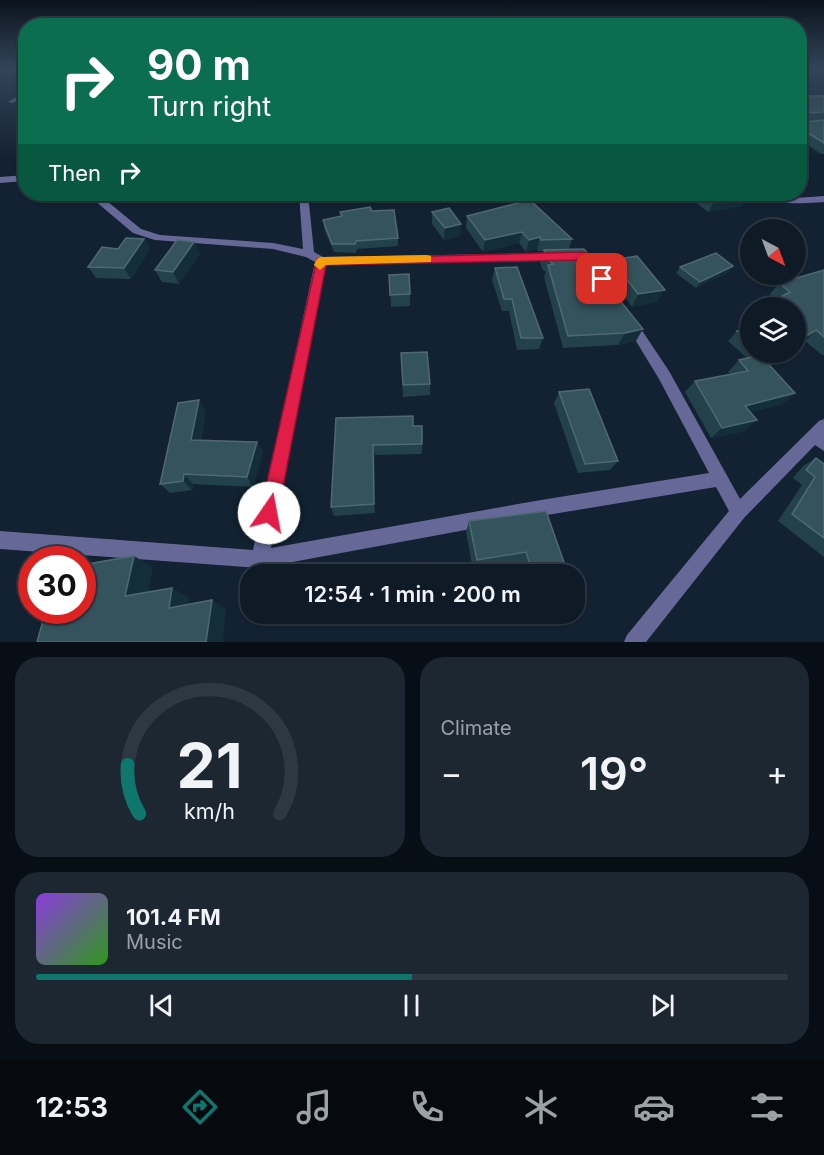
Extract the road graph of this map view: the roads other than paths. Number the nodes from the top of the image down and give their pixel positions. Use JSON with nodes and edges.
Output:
{"nodes":[{"id":1,"x":16,"y":99,"type":"edge"},
{"id":2,"x":11,"y":102,"type":"dead end"},
{"id":3,"x":18,"y":179,"type":"edge"},
{"id":4,"x":0,"y":180,"type":"edge"},
{"id":5,"x":824,"y":199,"type":"edge"},
{"id":6,"x":807,"y":200,"type":"edge"},
{"id":7,"x":100,"y":201,"type":"edge"},
{"id":8,"x":305,"y":201,"type":"edge"},
{"id":9,"x":524,"y":201,"type":"edge"},
{"id":10,"x":550,"y":225,"type":"edge"},
{"id":11,"x":570,"y":256,"type":"edge"},
{"id":12,"x":315,"y":258,"type":"junction"},
{"id":13,"x":627,"y":316,"type":"edge"},
{"id":14,"x":820,"y":435,"type":"edge"},
{"id":15,"x":721,"y":479,"type":"junction"},
{"id":16,"x":738,"y":512,"type":"junction"},
{"id":17,"x":0,"y":540,"type":"edge"},
{"id":18,"x":260,"y":559,"type":"junction"},
{"id":19,"x":634,"y":642,"type":"edge"}],
"edges":[{"from":1,"to":2,"type":"street"},
{"from":3,"to":4,"type":"street"},
{"from":5,"to":6,"type":"street"},
{"from":7,"to":12,"type":"street"},
{"from":8,"to":12,"type":"street"},
{"from":9,"to":10,"type":"street"},
{"from":11,"to":12,"type":"street"},
{"from":12,"to":18,"type":"street"},
{"from":13,"to":15,"type":"street"},
{"from":14,"to":16,"type":"street"},
{"from":15,"to":16,"type":"street"},
{"from":15,"to":18,"type":"street"},
{"from":16,"to":19,"type":"street"},
{"from":17,"to":18,"type":"street"}]}
